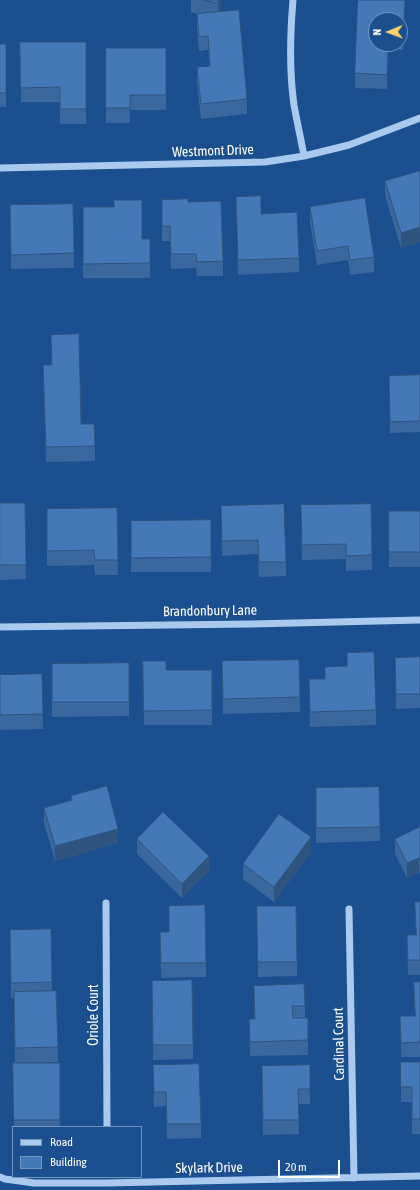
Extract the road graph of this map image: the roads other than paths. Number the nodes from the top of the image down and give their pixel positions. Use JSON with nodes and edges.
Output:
{"nodes":[{"id":1,"x":293,"y":0,"type":"edge"},
{"id":2,"x":420,"y":118,"type":"edge"},
{"id":3,"x":304,"y":156,"type":"junction"},
{"id":4,"x":0,"y":168,"type":"edge"},
{"id":5,"x":420,"y":620,"type":"edge"},
{"id":6,"x":0,"y":626,"type":"edge"},
{"id":7,"x":106,"y":903,"type":"dead end"},
{"id":8,"x":349,"y":909,"type":"dead end"},
{"id":9,"x":107,"y":1126,"type":"edge"},
{"id":10,"x":420,"y":1176,"type":"edge"},
{"id":11,"x":0,"y":1177,"type":"edge"},
{"id":12,"x":354,"y":1178,"type":"junction"},
{"id":13,"x":107,"y":1180,"type":"edge"}],
"edges":[{"from":1,"to":3,"type":"street"},
{"from":2,"to":3,"type":"street","name":"Westmont Drive"},
{"from":3,"to":4,"type":"street","name":"Westmont Drive"},
{"from":5,"to":6,"type":"street","name":"Brandonbury Lane"},
{"from":7,"to":9,"type":"street","name":"Oriole Court"},
{"from":8,"to":12,"type":"street","name":"Cardinal Court"},
{"from":10,"to":12,"type":"street","name":"Skylark Drive"},
{"from":11,"to":13,"type":"street","name":"Skylark Drive"},
{"from":12,"to":13,"type":"street","name":"Skylark Drive"}]}
